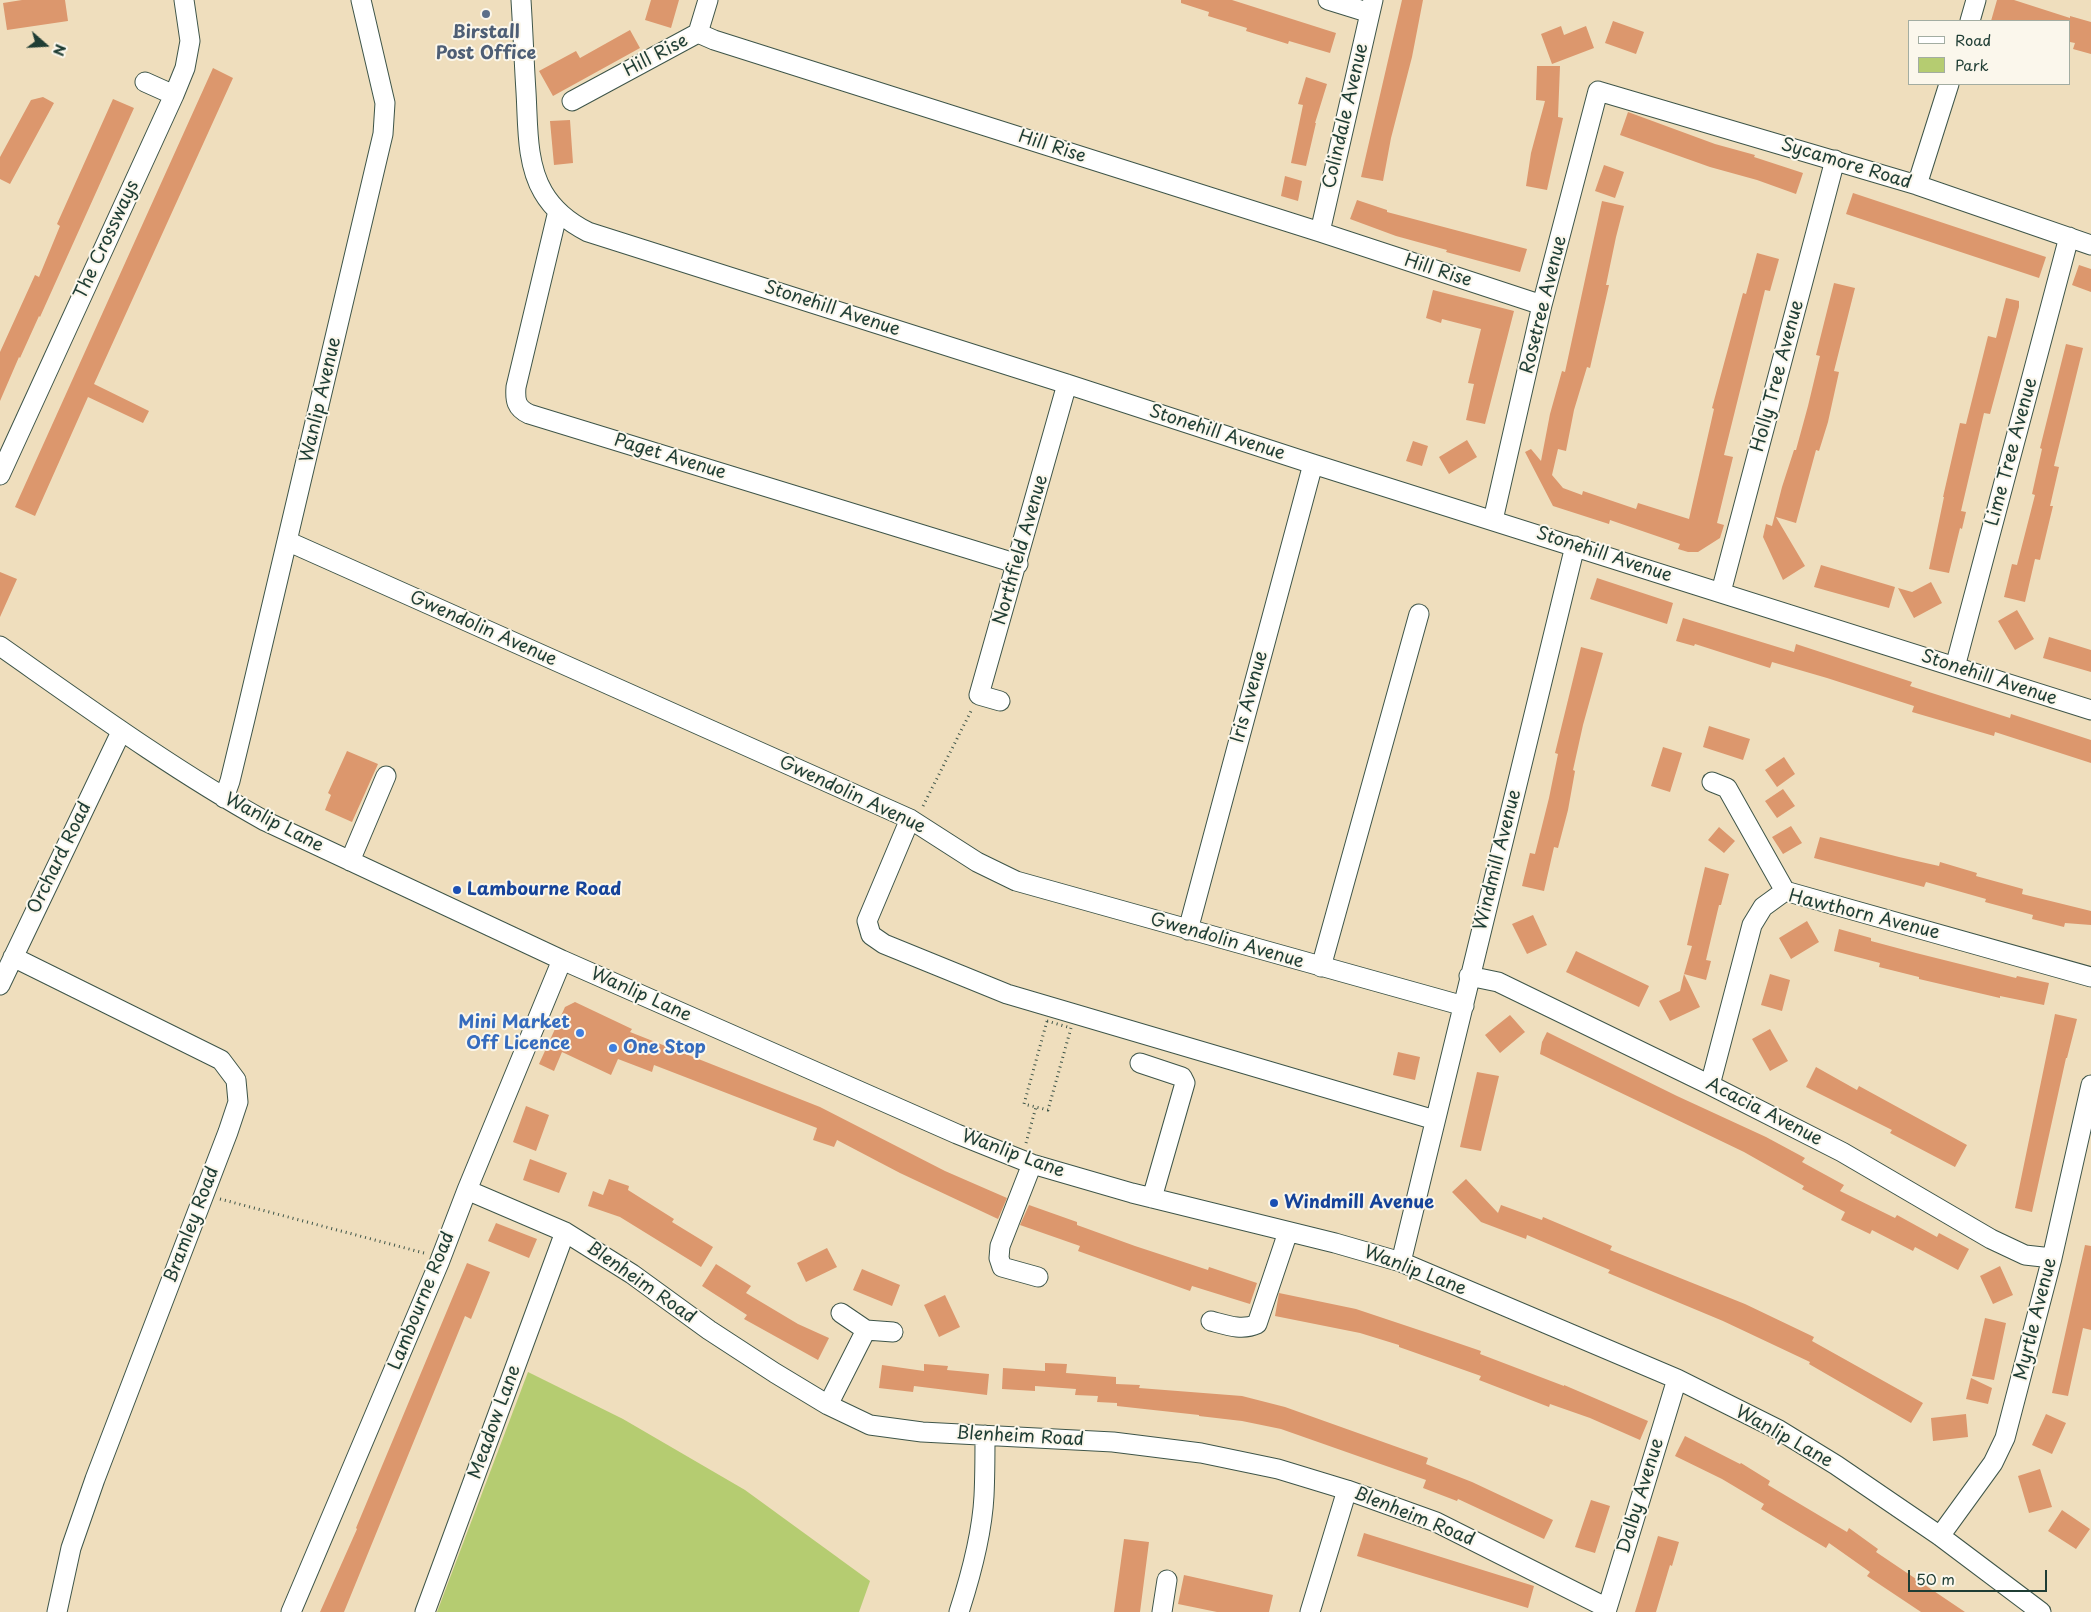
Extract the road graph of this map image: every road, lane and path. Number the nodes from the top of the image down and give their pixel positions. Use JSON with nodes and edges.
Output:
{"nodes":[{"id":1,"x":184,"y":0,"type":"edge"},
{"id":2,"x":361,"y":0,"type":"edge"},
{"id":3,"x":521,"y":0,"type":"edge"},
{"id":4,"x":708,"y":0,"type":"edge"},
{"id":5,"x":1328,"y":0,"type":"edge"},
{"id":6,"x":1976,"y":0,"type":"edge"},
{"id":7,"x":1371,"y":7,"type":"edge"},
{"id":8,"x":1970,"y":20,"type":"edge"},
{"id":9,"x":698,"y":33,"type":"junction"},
{"id":10,"x":145,"y":82,"type":"dead end"},
{"id":11,"x":1950,"y":85,"type":"edge"},
{"id":12,"x":1598,"y":92,"type":"joint"},
{"id":13,"x":174,"y":95,"type":"junction"},
{"id":14,"x":572,"y":102,"type":"dead end"},
{"id":15,"x":1836,"y":160,"type":"junction"},
{"id":16,"x":1917,"y":185,"type":"junction"},
{"id":17,"x":558,"y":211,"type":"junction"},
{"id":18,"x":1320,"y":232,"type":"junction"},
{"id":19,"x":2069,"y":237,"type":"junction"},
{"id":20,"x":2091,"y":245,"type":"edge"},
{"id":21,"x":1542,"y":305,"type":"junction"},
{"id":22,"x":1068,"y":384,"type":"junction"},
{"id":23,"x":1313,"y":464,"type":"junction"},
{"id":24,"x":0,"y":475,"type":"edge"},
{"id":25,"x":1494,"y":520,"type":"junction"},
{"id":26,"x":286,"y":541,"type":"junction"},
{"id":27,"x":1575,"y":546,"type":"junction"},
{"id":28,"x":1018,"y":564,"type":"junction"},
{"id":29,"x":1721,"y":592,"type":"junction"},
{"id":30,"x":1419,"y":614,"type":"dead end"},
{"id":31,"x":0,"y":646,"type":"edge"},
{"id":32,"x":1955,"y":667,"type":"junction"},
{"id":33,"x":979,"y":695,"type":"junction"},
{"id":34,"x":1000,"y":701,"type":"dead end"},
{"id":35,"x":2091,"y":710,"type":"edge"},
{"id":36,"x":121,"y":732,"type":"junction"},
{"id":37,"x":386,"y":776,"type":"dead end"},
{"id":38,"x":1726,"y":786,"type":"dead end"},
{"id":39,"x":224,"y":798,"type":"junction"},
{"id":40,"x":912,"y":820,"type":"junction"},
{"id":41,"x":350,"y":861,"type":"junction"},
{"id":42,"x":1785,"y":891,"type":"junction"},
{"id":43,"x":1188,"y":930,"type":"junction"},
{"id":44,"x":13,"y":957,"type":"junction"},
{"id":45,"x":562,"y":960,"type":"junction"},
{"id":46,"x":1320,"y":967,"type":"junction"},
{"id":47,"x":1469,"y":976,"type":"junction"},
{"id":48,"x":2091,"y":977,"type":"edge"},
{"id":49,"x":0,"y":985,"type":"edge"},
{"id":50,"x":1464,"y":1006,"type":"junction"},
{"id":51,"x":1140,"y":1064,"type":"dead end"},
{"id":52,"x":1710,"y":1085,"type":"junction"},
{"id":53,"x":2091,"y":1085,"type":"edge"},
{"id":54,"x":1036,"y":1107,"type":"junction"},
{"id":55,"x":1436,"y":1120,"type":"junction"},
{"id":56,"x":1026,"y":1162,"type":"junction"},
{"id":57,"x":467,"y":1190,"type":"junction"},
{"id":58,"x":204,"y":1195,"type":"junction"},
{"id":59,"x":1152,"y":1198,"type":"junction"},
{"id":60,"x":565,"y":1232,"type":"junction"},
{"id":61,"x":1288,"y":1232,"type":"junction"},
{"id":62,"x":442,"y":1257,"type":"junction"},
{"id":63,"x":2052,"y":1258,"type":"junction"},
{"id":64,"x":1400,"y":1262,"type":"junction"},
{"id":65,"x":1038,"y":1277,"type":"dead end"},
{"id":66,"x":841,"y":1313,"type":"dead end"},
{"id":67,"x":1211,"y":1322,"type":"dead end"},
{"id":68,"x":866,"y":1330,"type":"junction"},
{"id":69,"x":893,"y":1332,"type":"dead end"},
{"id":70,"x":1677,"y":1379,"type":"junction"},
{"id":71,"x":828,"y":1405,"type":"junction"},
{"id":72,"x":985,"y":1435,"type":"junction"},
{"id":73,"x":1347,"y":1490,"type":"junction"},
{"id":74,"x":1940,"y":1536,"type":"junction"},
{"id":75,"x":1167,"y":1580,"type":"dead end"},
{"id":76,"x":1606,"y":1610,"type":"edge"},
{"id":77,"x":57,"y":1612,"type":"edge"},
{"id":78,"x":291,"y":1612,"type":"edge"},
{"id":79,"x":424,"y":1612,"type":"edge"},
{"id":80,"x":959,"y":1612,"type":"edge"},
{"id":81,"x":1162,"y":1612,"type":"edge"},
{"id":82,"x":1310,"y":1612,"type":"edge"},
{"id":83,"x":2041,"y":1612,"type":"edge"}],
"edges":[{"from":1,"to":13,"type":"street","name":"The Crossways"},
{"from":2,"to":26,"type":"street","name":"Wanlip Avenue"},
{"from":3,"to":17,"type":"street","name":"Stonehill Avenue"},
{"from":4,"to":9,"type":"street"},
{"from":5,"to":7,"type":"street"},
{"from":6,"to":8,"type":"street"},
{"from":7,"to":18,"type":"street","name":"Colindale Avenue"},
{"from":9,"to":14,"type":"street","name":"Hill Rise"},
{"from":9,"to":18,"type":"street","name":"Hill Rise"},
{"from":10,"to":13,"type":"street"},
{"from":11,"to":16,"type":"street"},
{"from":12,"to":15,"type":"street","name":"Sycamore Road"},
{"from":12,"to":21,"type":"street","name":"Rosetree Avenue"},
{"from":13,"to":24,"type":"street","name":"The Crossways"},
{"from":15,"to":16,"type":"street","name":"Sycamore Road"},
{"from":15,"to":29,"type":"street","name":"Holly Tree Avenue"},
{"from":16,"to":19,"type":"street","name":"Sycamore Road"},
{"from":17,"to":22,"type":"street","name":"Stonehill Avenue"},
{"from":17,"to":28,"type":"street","name":"Paget Avenue"},
{"from":18,"to":21,"type":"street","name":"Hill Rise"},
{"from":19,"to":20,"type":"street","name":"Sycamore Road"},
{"from":19,"to":32,"type":"street","name":"Lime Tree Avenue"},
{"from":21,"to":25,"type":"street","name":"Rosetree Avenue"},
{"from":22,"to":23,"type":"street","name":"Stonehill Avenue"},
{"from":22,"to":28,"type":"street","name":"Northfield Avenue"},
{"from":23,"to":25,"type":"street","name":"Stonehill Avenue"},
{"from":23,"to":43,"type":"street","name":"Iris Avenue"},
{"from":25,"to":27,"type":"street","name":"Stonehill Avenue"},
{"from":26,"to":39,"type":"street","name":"Wanlip Avenue"},
{"from":26,"to":40,"type":"street","name":"Gwendolin Avenue"},
{"from":27,"to":29,"type":"street","name":"Stonehill Avenue"},
{"from":27,"to":47,"type":"street","name":"Windmill Avenue"},
{"from":28,"to":33,"type":"street","name":"Northfield Avenue"},
{"from":29,"to":32,"type":"street","name":"Stonehill Avenue"},
{"from":30,"to":46,"type":"street"},
{"from":31,"to":36,"type":"street","name":"Wanlip Lane"},
{"from":32,"to":35,"type":"street","name":"Stonehill Avenue"},
{"from":33,"to":34,"type":"street"},
{"from":33,"to":40,"type":"path"},
{"from":36,"to":39,"type":"street","name":"Wanlip Lane"},
{"from":36,"to":44,"type":"street","name":"Orchard Road"},
{"from":37,"to":41,"type":"street"},
{"from":38,"to":42,"type":"street"},
{"from":39,"to":41,"type":"street","name":"Wanlip Lane"},
{"from":40,"to":43,"type":"street","name":"Gwendolin Avenue"},
{"from":40,"to":55,"type":"street"},
{"from":41,"to":45,"type":"street","name":"Wanlip Lane"},
{"from":42,"to":48,"type":"street","name":"Hawthorn Avenue"},
{"from":42,"to":52,"type":"street","name":"Hawthorn Avenue"},
{"from":43,"to":46,"type":"street","name":"Gwendolin Avenue"},
{"from":44,"to":49,"type":"street","name":"Orchard Road"},
{"from":44,"to":58,"type":"street","name":"Bramley Road"},
{"from":45,"to":56,"type":"street","name":"Wanlip Lane"},
{"from":45,"to":57,"type":"street","name":"Lambourne Road"},
{"from":46,"to":50,"type":"street","name":"Gwendolin Avenue"},
{"from":47,"to":50,"type":"street","name":"Windmill Avenue"},
{"from":47,"to":52,"type":"street","name":"Acacia Avenue"},
{"from":50,"to":55,"type":"street","name":"Windmill Avenue"},
{"from":51,"to":59,"type":"street"},
{"from":52,"to":63,"type":"street","name":"Acacia Avenue"},
{"from":53,"to":63,"type":"street","name":"Myrtle Avenue"},
{"from":54,"to":54,"type":"path"},
{"from":54,"to":56,"type":"path"},
{"from":55,"to":64,"type":"street","name":"Windmill Avenue"},
{"from":56,"to":59,"type":"street","name":"Wanlip Lane"},
{"from":56,"to":65,"type":"street"},
{"from":57,"to":60,"type":"street","name":"Blenheim Road"},
{"from":57,"to":62,"type":"street","name":"Lambourne Road"},
{"from":58,"to":62,"type":"path"},
{"from":58,"to":77,"type":"street","name":"Bramley Road"},
{"from":59,"to":61,"type":"street","name":"Wanlip Lane"},
{"from":60,"to":71,"type":"street","name":"Blenheim Road"},
{"from":60,"to":79,"type":"street","name":"Meadow Lane"},
{"from":61,"to":64,"type":"street","name":"Wanlip Lane"},
{"from":61,"to":67,"type":"street"},
{"from":62,"to":78,"type":"street","name":"Lambourne Road"},
{"from":63,"to":74,"type":"street","name":"Myrtle Avenue"},
{"from":64,"to":70,"type":"street","name":"Wanlip Lane"},
{"from":66,"to":68,"type":"street"},
{"from":68,"to":69,"type":"street"},
{"from":68,"to":71,"type":"street"},
{"from":70,"to":74,"type":"street","name":"Wanlip Lane"},
{"from":70,"to":76,"type":"street","name":"Dalby Avenue"},
{"from":71,"to":72,"type":"street","name":"Blenheim Road"},
{"from":72,"to":73,"type":"street","name":"Blenheim Road"},
{"from":72,"to":80,"type":"street"},
{"from":73,"to":76,"type":"street","name":"Blenheim Road"},
{"from":73,"to":82,"type":"street"},
{"from":74,"to":83,"type":"street","name":"Wanlip Lane"},
{"from":75,"to":81,"type":"street"}]}
